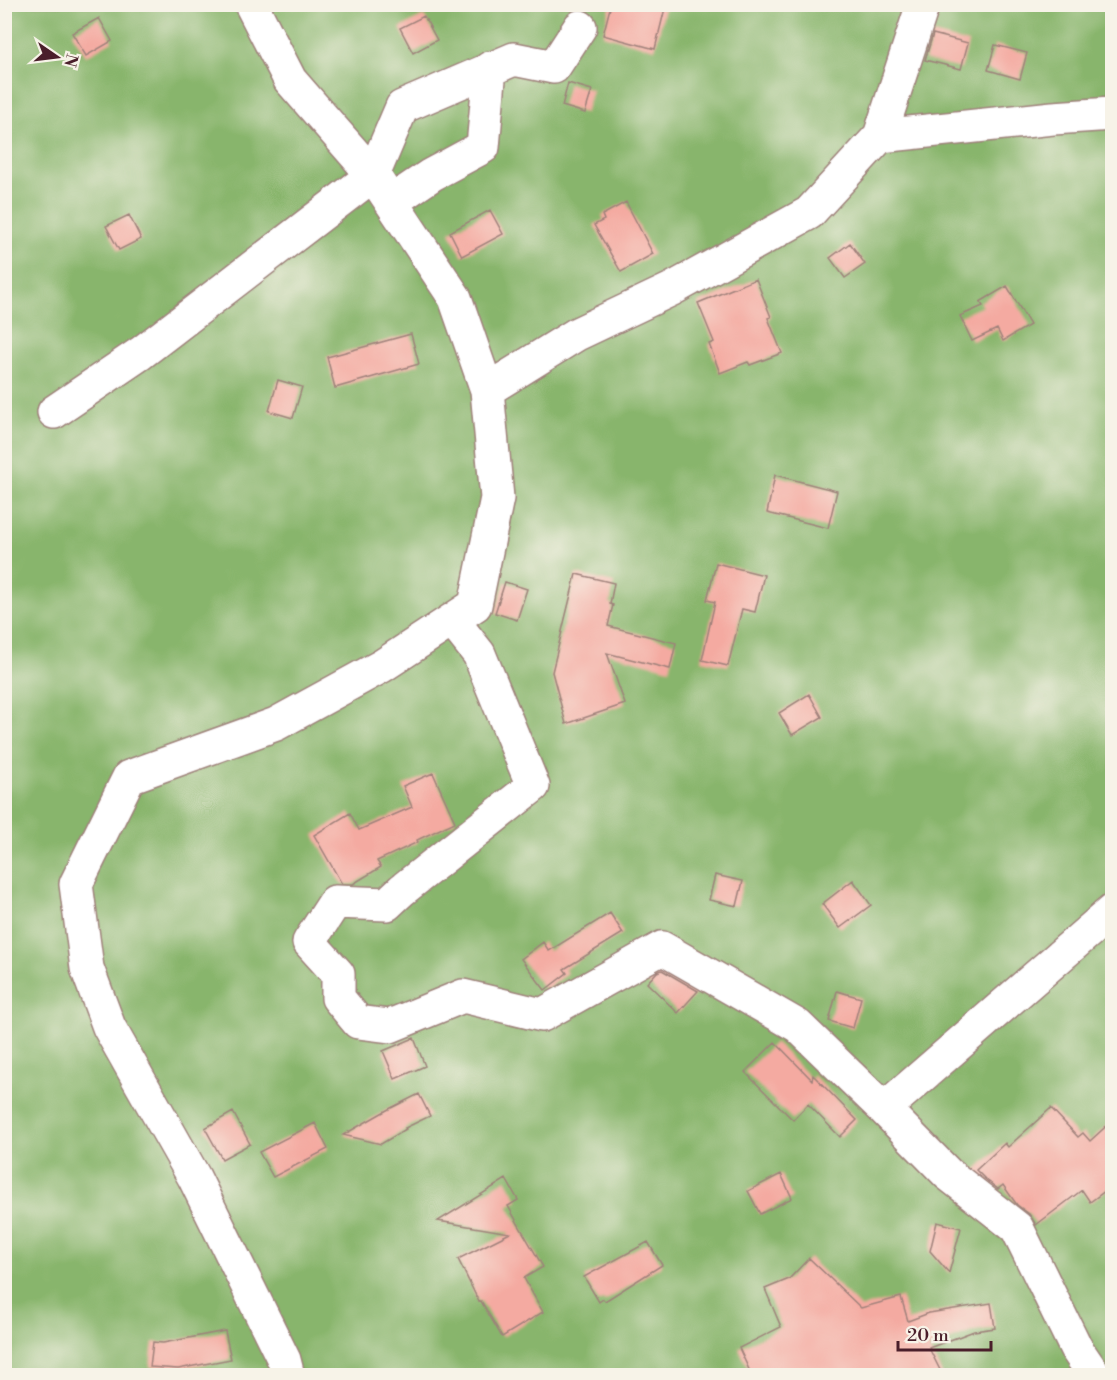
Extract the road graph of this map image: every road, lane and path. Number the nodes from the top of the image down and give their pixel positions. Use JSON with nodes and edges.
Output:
{"nodes":[{"id":1,"x":251,"y":4,"type":"edge"},
{"id":2,"x":922,"y":4,"type":"edge"},
{"id":3,"x":580,"y":27,"type":"dead end"},
{"id":4,"x":490,"y":68,"type":"junction"},
{"id":5,"x":1113,"y":114,"type":"edge"},
{"id":6,"x":880,"y":136,"type":"junction"},
{"id":7,"x":373,"y":175,"type":"junction"},
{"id":8,"x":391,"y":202,"type":"junction"},
{"id":9,"x":487,"y":390,"type":"junction"},
{"id":10,"x":54,"y":412,"type":"dead end"},
{"id":11,"x":452,"y":620,"type":"junction"},
{"id":12,"x":1113,"y":912,"type":"edge"},
{"id":13,"x":884,"y":1109,"type":"junction"},
{"id":14,"x":288,"y":1376,"type":"edge"},
{"id":15,"x":1095,"y":1376,"type":"edge"}],
"edges":[{"from":1,"to":7,"type":"street"},
{"from":2,"to":6,"type":"street"},
{"from":3,"to":4,"type":"street"},
{"from":4,"to":7,"type":"street"},
{"from":4,"to":8,"type":"street"},
{"from":5,"to":6,"type":"street"},
{"from":6,"to":9,"type":"street"},
{"from":7,"to":8,"type":"street"},
{"from":7,"to":10,"type":"street"},
{"from":8,"to":9,"type":"street"},
{"from":9,"to":11,"type":"street"},
{"from":11,"to":13,"type":"street"},
{"from":11,"to":14,"type":"street"},
{"from":12,"to":13,"type":"street"},
{"from":13,"to":15,"type":"street"}]}
